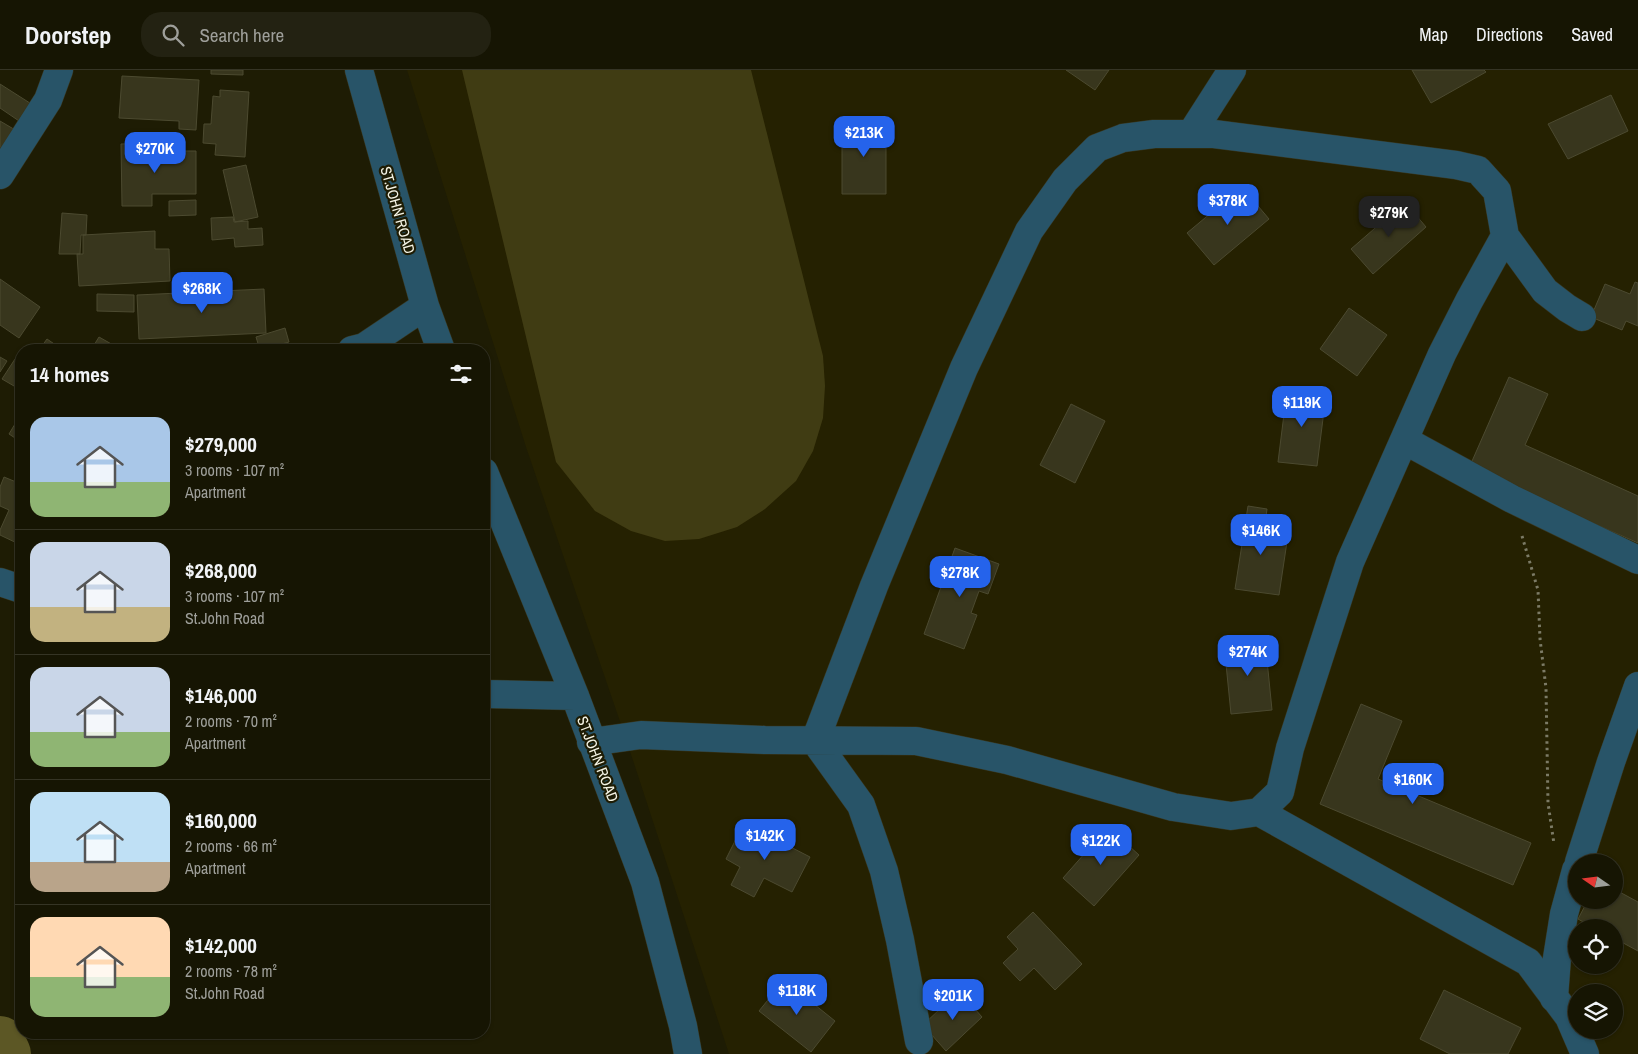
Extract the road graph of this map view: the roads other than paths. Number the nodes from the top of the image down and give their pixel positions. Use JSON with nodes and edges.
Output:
{"nodes":[{"id":1,"x":59,"y":70,"type":"edge"},
{"id":2,"x":359,"y":70,"type":"edge"},
{"id":3,"x":1232,"y":70,"type":"edge"},
{"id":4,"x":1191,"y":134,"type":"junction"},
{"id":5,"x":0,"y":175,"type":"edge"},
{"id":6,"x":1504,"y":236,"type":"junction"},
{"id":7,"x":425,"y":306,"type":"junction"},
{"id":8,"x":1582,"y":317,"type":"dead end"},
{"id":9,"x":367,"y":344,"type":"edge"},
{"id":10,"x":439,"y":344,"type":"edge"},
{"id":11,"x":1404,"y":440,"type":"junction"},
{"id":12,"x":490,"y":487,"type":"edge"},
{"id":13,"x":1638,"y":560,"type":"edge"},
{"id":14,"x":0,"y":582,"type":"edge"},
{"id":15,"x":15,"y":587,"type":"edge"},
{"id":16,"x":1638,"y":686,"type":"edge"},
{"id":17,"x":490,"y":694,"type":"edge"},
{"id":18,"x":575,"y":696,"type":"junction"},
{"id":19,"x":815,"y":741,"type":"junction"},
{"id":20,"x":591,"y":742,"type":"junction"},
{"id":21,"x":1259,"y":812,"type":"junction"},
{"id":22,"x":1581,"y":854,"type":"edge"},
{"id":23,"x":1568,"y":899,"type":"edge"},
{"id":24,"x":1554,"y":998,"type":"junction"},
{"id":25,"x":919,"y":1041,"type":"dead end"},
{"id":26,"x":688,"y":1054,"type":"edge"},
{"id":27,"x":1585,"y":1054,"type":"edge"}],
"edges":[{"from":1,"to":5,"type":"street"},
{"from":2,"to":7,"type":"street","name":"ST.JOHN ROAD"},
{"from":3,"to":4,"type":"street"},
{"from":4,"to":6,"type":"street"},
{"from":4,"to":19,"type":"street"},
{"from":6,"to":8,"type":"street"},
{"from":6,"to":11,"type":"street"},
{"from":7,"to":9,"type":"street"},
{"from":7,"to":10,"type":"street","name":"ST.JOHN ROAD"},
{"from":11,"to":13,"type":"street"},
{"from":11,"to":21,"type":"street"},
{"from":12,"to":18,"type":"street","name":"ST.JOHN ROAD"},
{"from":14,"to":15,"type":"street"},
{"from":16,"to":22,"type":"street"},
{"from":17,"to":18,"type":"street"},
{"from":18,"to":20,"type":"street","name":"ST.JOHN ROAD"},
{"from":19,"to":20,"type":"street"},
{"from":19,"to":21,"type":"street"},
{"from":19,"to":25,"type":"street"},
{"from":20,"to":26,"type":"street","name":"ST.JOHN ROAD"},
{"from":21,"to":24,"type":"street"},
{"from":23,"to":24,"type":"street"},
{"from":24,"to":27,"type":"street"}]}
